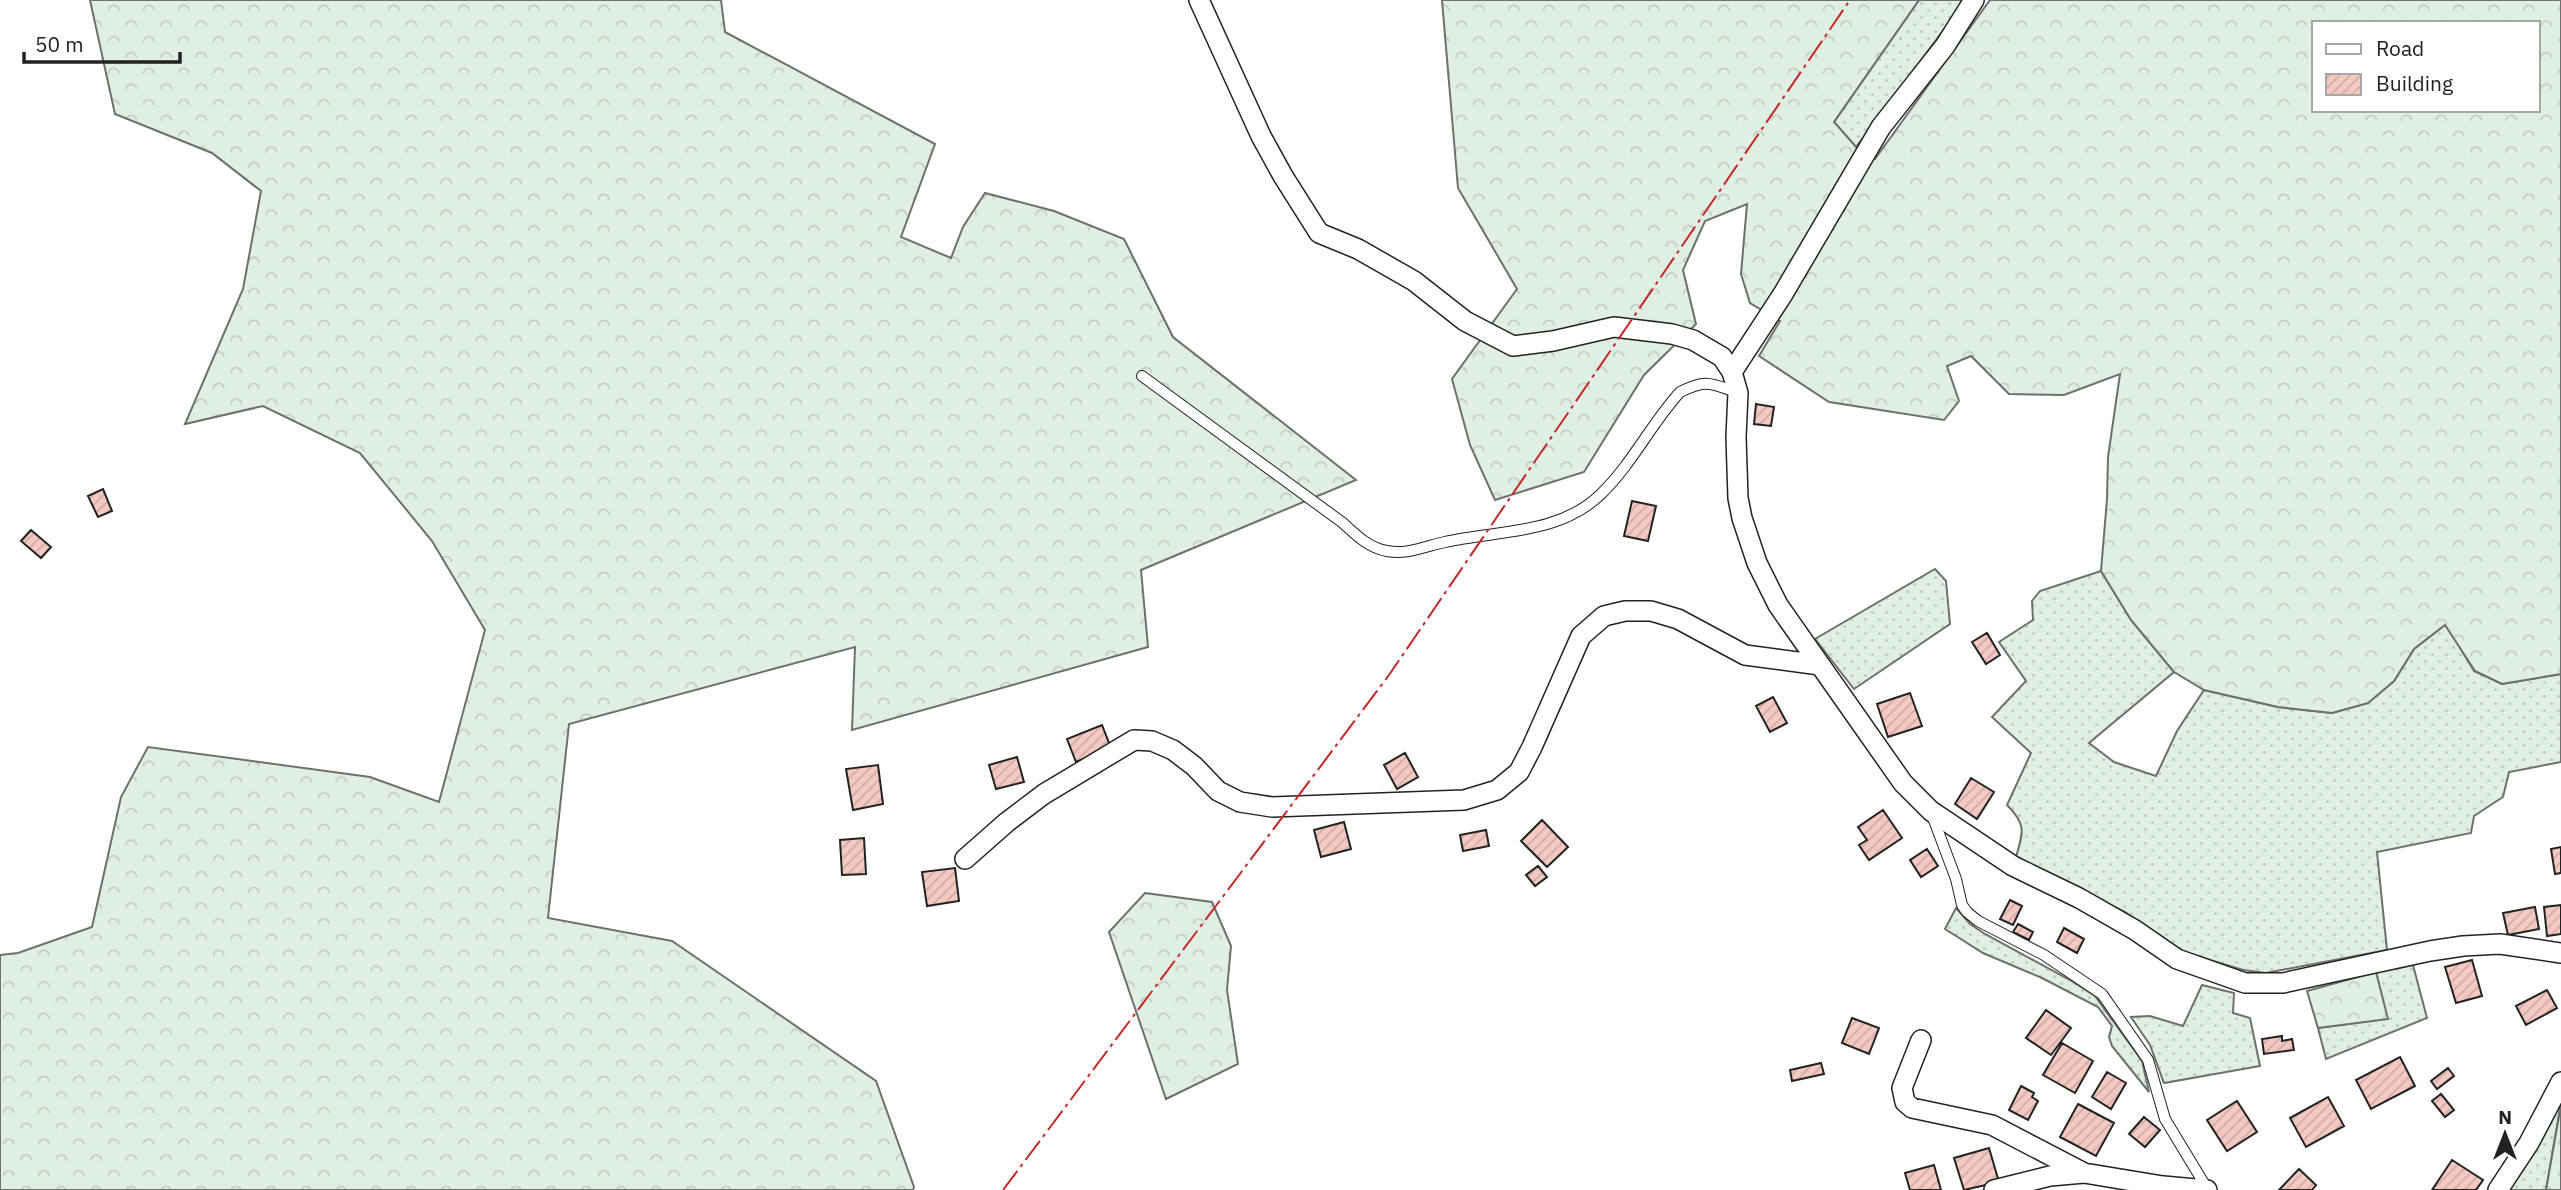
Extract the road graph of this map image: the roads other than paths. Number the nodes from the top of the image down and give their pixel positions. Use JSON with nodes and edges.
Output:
{"nodes":[{"id":1,"x":1199,"y":0,"type":"edge"},
{"id":2,"x":1975,"y":0,"type":"edge"},
{"id":3,"x":1732,"y":372,"type":"junction"},
{"id":4,"x":1142,"y":376,"type":"dead end"},
{"id":5,"x":1738,"y":393,"type":"junction"},
{"id":6,"x":1820,"y":665,"type":"junction"},
{"id":7,"x":1931,"y":811,"type":"junction"},
{"id":8,"x":965,"y":859,"type":"dead end"},
{"id":9,"x":2561,"y":953,"type":"edge"},
{"id":10,"x":1921,"y":1040,"type":"dead end"},
{"id":11,"x":2561,"y":1082,"type":"edge"},
{"id":12,"x":2084,"y":1173,"type":"junction"},
{"id":13,"x":1994,"y":1190,"type":"edge"},
{"id":14,"x":2207,"y":1190,"type":"edge"},
{"id":15,"x":2498,"y":1190,"type":"edge"}],
"edges":[{"from":1,"to":3,"type":"street"},
{"from":2,"to":3,"type":"street"},
{"from":3,"to":5,"type":"street"},
{"from":4,"to":5,"type":"lane"},
{"from":5,"to":6,"type":"street"},
{"from":6,"to":7,"type":"street"},
{"from":6,"to":8,"type":"street"},
{"from":7,"to":9,"type":"street"},
{"from":7,"to":14,"type":"lane"},
{"from":10,"to":12,"type":"street"},
{"from":11,"to":15,"type":"street"},
{"from":12,"to":13,"type":"street"},
{"from":12,"to":14,"type":"street"}]}
